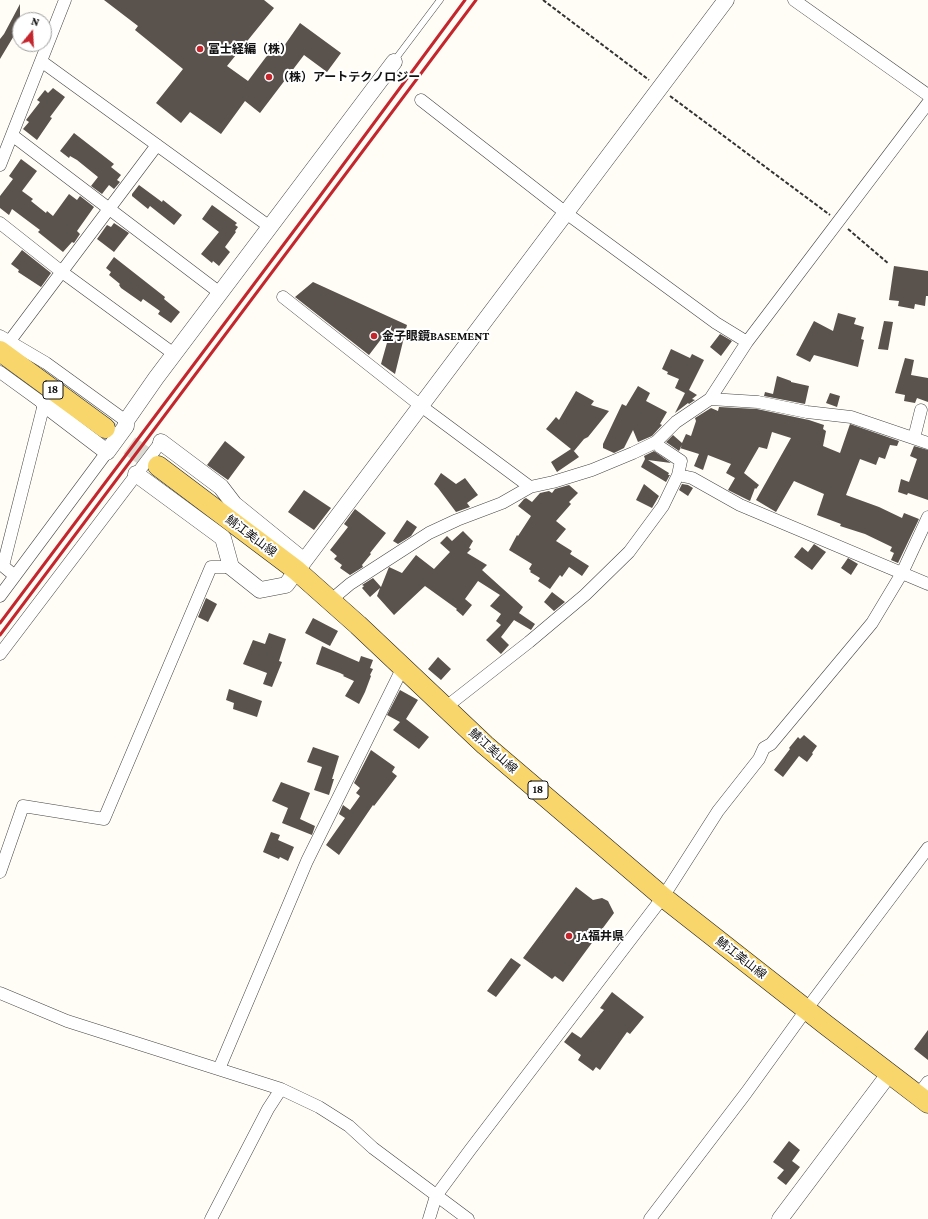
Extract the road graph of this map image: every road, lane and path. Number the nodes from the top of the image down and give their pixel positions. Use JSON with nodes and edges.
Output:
{"nodes":[{"id":1,"x":65,"y":0,"type":"edge"},
{"id":2,"x":440,"y":0,"type":"edge"},
{"id":3,"x":543,"y":0,"type":"edge"},
{"id":4,"x":726,"y":0,"type":"edge"},
{"id":5,"x":794,"y":0,"type":"edge"},
{"id":6,"x":41,"y":61,"type":"junction"},
{"id":7,"x":394,"y":62,"type":"joint"},
{"id":8,"x":659,"y":88,"type":"junction"},
{"id":9,"x":928,"y":95,"type":"edge"},
{"id":10,"x":421,"y":100,"type":"dead end"},
{"id":11,"x":928,"y":103,"type":"edge"},
{"id":12,"x":12,"y":135,"type":"junction"},
{"id":13,"x":157,"y":145,"type":"junction"},
{"id":14,"x":0,"y":165,"type":"edge"},
{"id":15,"x":110,"y":208,"type":"junction"},
{"id":16,"x":566,"y":213,"type":"junction"},
{"id":17,"x":838,"y":221,"type":"junction"},
{"id":18,"x":0,"y":223,"type":"edge"},
{"id":19,"x":270,"y":227,"type":"junction"},
{"id":20,"x":889,"y":264,"type":"dead end"},
{"id":21,"x":62,"y":272,"type":"junction"},
{"id":22,"x":220,"y":293,"type":"junction"},
{"id":23,"x":283,"y":297,"type":"dead end"},
{"id":24,"x":747,"y":342,"type":"junction"},
{"id":25,"x":3,"y":343,"type":"edge"},
{"id":26,"x":174,"y":354,"type":"junction"},
{"id":27,"x":0,"y":372,"type":"edge"},
{"id":28,"x":710,"y":400,"type":"junction"},
{"id":29,"x":44,"y":404,"type":"junction"},
{"id":30,"x":421,"y":406,"type":"junction"},
{"id":31,"x":921,"y":410,"type":"dead end"},
{"id":32,"x":126,"y":421,"type":"junction"},
{"id":33,"x":106,"y":428,"type":"tunnel mouth"},
{"id":34,"x":914,"y":438,"type":"junction"},
{"id":35,"x":161,"y":442,"type":"joint"},
{"id":36,"x":656,"y":442,"type":"junction"},
{"id":37,"x":928,"y":443,"type":"edge"},
{"id":38,"x":107,"y":452,"type":"junction"},
{"id":39,"x":158,"y":466,"type":"tunnel mouth"},
{"id":40,"x":136,"y":474,"type":"junction"},
{"id":41,"x":678,"y":475,"type":"junction"},
{"id":42,"x":530,"y":487,"type":"junction"},
{"id":43,"x":928,"y":519,"type":"edge"},
{"id":44,"x":300,"y":565,"type":"junction"},
{"id":45,"x":231,"y":567,"type":"junction"},
{"id":46,"x":902,"y":573,"type":"junction"},
{"id":47,"x":15,"y":576,"type":"junction"},
{"id":48,"x":928,"y":584,"type":"edge"},
{"id":49,"x":0,"y":596,"type":"edge"},
{"id":50,"x":331,"y":600,"type":"junction"},
{"id":51,"x":0,"y":654,"type":"edge"},
{"id":52,"x":403,"y":667,"type":"junction"},
{"id":53,"x":446,"y":707,"type":"junction"},
{"id":54,"x":928,"y":848,"type":"edge"},
{"id":55,"x":0,"y":872,"type":"edge"},
{"id":56,"x":663,"y":896,"type":"junction"},
{"id":57,"x":0,"y":993,"type":"edge"},
{"id":58,"x":806,"y":1010,"type":"junction"},
{"id":59,"x":219,"y":1069,"type":"junction"},
{"id":60,"x":889,"y":1074,"type":"junction"},
{"id":61,"x":282,"y":1089,"type":"junction"},
{"id":62,"x":925,"y":1094,"type":"edge"},
{"id":63,"x":436,"y":1196,"type":"junction"},
{"id":64,"x":211,"y":1219,"type":"edge"},
{"id":65,"x":429,"y":1219,"type":"edge"},
{"id":66,"x":468,"y":1219,"type":"edge"},
{"id":67,"x":650,"y":1219,"type":"edge"},
{"id":68,"x":780,"y":1219,"type":"edge"}],
"edges":[{"from":1,"to":6,"type":"street"},
{"from":2,"to":7,"type":"lane"},
{"from":3,"to":8,"type":"path"},
{"from":4,"to":8,"type":"street"},
{"from":5,"to":9,"type":"street"},
{"from":6,"to":12,"type":"street"},
{"from":6,"to":13,"type":"street"},
{"from":7,"to":19,"type":"street"},
{"from":8,"to":16,"type":"street"},
{"from":8,"to":17,"type":"path"},
{"from":10,"to":16,"type":"street"},
{"from":11,"to":17,"type":"street"},
{"from":12,"to":14,"type":"street"},
{"from":12,"to":15,"type":"street"},
{"from":13,"to":15,"type":"street"},
{"from":13,"to":19,"type":"street"},
{"from":15,"to":21,"type":"street"},
{"from":15,"to":22,"type":"street"},
{"from":16,"to":24,"type":"street"},
{"from":16,"to":30,"type":"street"},
{"from":17,"to":20,"type":"path"},
{"from":17,"to":24,"type":"street"},
{"from":18,"to":21,"type":"street"},
{"from":19,"to":22,"type":"street"},
{"from":21,"to":25,"type":"street"},
{"from":21,"to":26,"type":"street"},
{"from":22,"to":26,"type":"street"},
{"from":23,"to":30,"type":"street"},
{"from":24,"to":28,"type":"street"},
{"from":25,"to":32,"type":"street"},
{"from":25,"to":33,"type":"main road","number":"18"},
{"from":26,"to":32,"type":"street"},
{"from":27,"to":29,"type":"street"},
{"from":28,"to":34,"type":"street"},
{"from":28,"to":36,"type":"street"},
{"from":29,"to":38,"type":"street"},
{"from":29,"to":47,"type":"street"},
{"from":30,"to":42,"type":"street"},
{"from":30,"to":44,"type":"street"},
{"from":31,"to":34,"type":"street"},
{"from":32,"to":38,"type":"street"},
{"from":34,"to":37,"type":"street"},
{"from":35,"to":40,"type":"street"},
{"from":35,"to":44,"type":"street"},
{"from":36,"to":41,"type":"street"},
{"from":36,"to":42,"type":"street"},
{"from":38,"to":47,"type":"street"},
{"from":39,"to":44,"type":"main road","name":"鯖江美山線","number":"18"},
{"from":40,"to":45,"type":"street"},
{"from":40,"to":51,"type":"street"},
{"from":41,"to":46,"type":"street"},
{"from":41,"to":53,"type":"street"},
{"from":42,"to":50,"type":"street"},
{"from":43,"to":46,"type":"street"},
{"from":44,"to":45,"type":"street"},
{"from":44,"to":50,"type":"main road","name":"鯖江美山線","number":"18"},
{"from":45,"to":55,"type":"street"},
{"from":46,"to":48,"type":"street"},
{"from":46,"to":56,"type":"street"},
{"from":47,"to":49,"type":"street"},
{"from":50,"to":52,"type":"main road","name":"鯖江美山線","number":"18"},
{"from":52,"to":53,"type":"main road","name":"鯖江美山線","number":"18"},
{"from":52,"to":59,"type":"street"},
{"from":53,"to":56,"type":"main road","name":"鯖江美山線","number":"18"},
{"from":54,"to":58,"type":"street"},
{"from":56,"to":58,"type":"main road","name":"鯖江美山線","number":"18"},
{"from":56,"to":63,"type":"street"},
{"from":57,"to":59,"type":"street"},
{"from":58,"to":60,"type":"main road","name":"鯖江美山線","number":"18"},
{"from":58,"to":67,"type":"street"},
{"from":59,"to":61,"type":"street"},
{"from":60,"to":62,"type":"main road","name":"鯖江美山線","number":"18"},
{"from":60,"to":68,"type":"street"},
{"from":61,"to":63,"type":"street"},
{"from":61,"to":64,"type":"street"},
{"from":63,"to":65,"type":"street"},
{"from":63,"to":66,"type":"street"}]}
